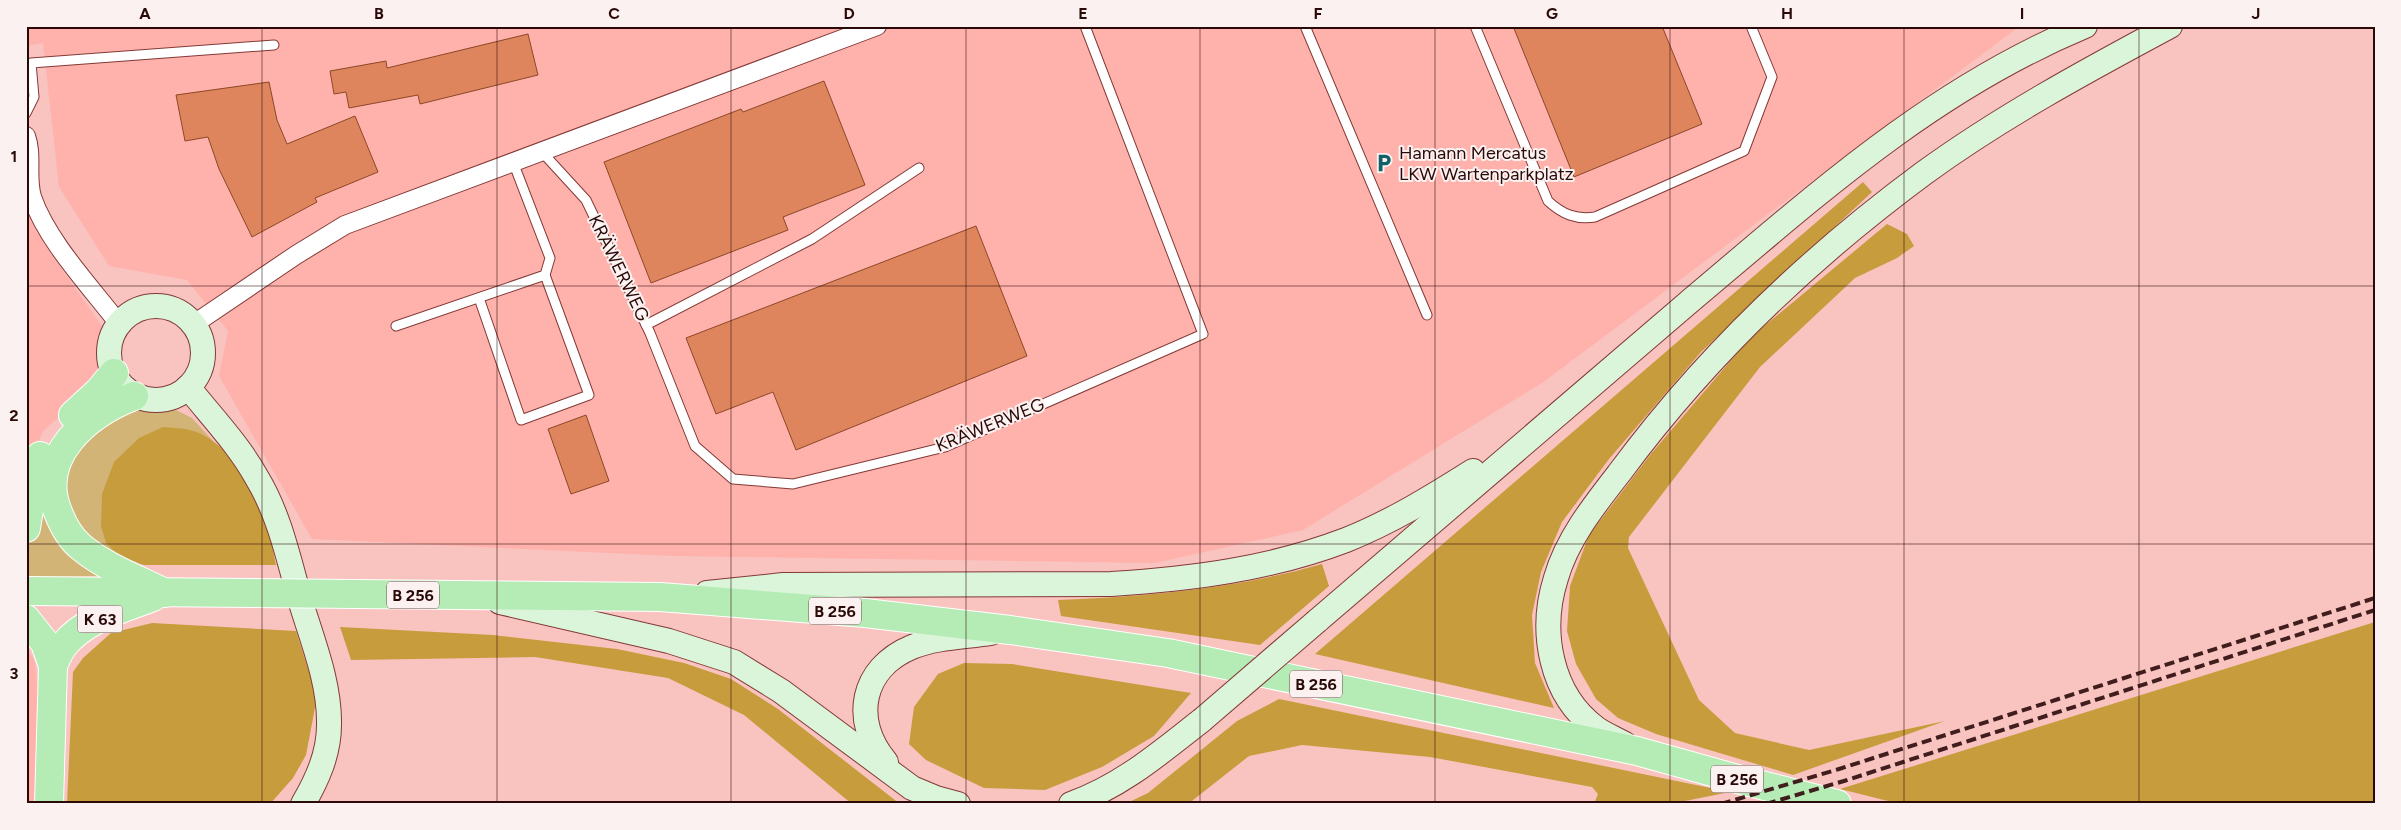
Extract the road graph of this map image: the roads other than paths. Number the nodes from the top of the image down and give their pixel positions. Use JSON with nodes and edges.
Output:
{"nodes":[{"id":1,"x":877,"y":26,"type":"edge"},
{"id":2,"x":1085,"y":26,"type":"edge"},
{"id":3,"x":1306,"y":26,"type":"edge"},
{"id":4,"x":1475,"y":26,"type":"edge"},
{"id":5,"x":1751,"y":26,"type":"edge"},
{"id":6,"x":2085,"y":26,"type":"edge"},
{"id":7,"x":2170,"y":26,"type":"edge"},
{"id":8,"x":274,"y":45,"type":"dead end"},
{"id":9,"x":26,"y":113,"type":"edge"},
{"id":10,"x":26,"y":136,"type":"edge"},
{"id":11,"x":542,"y":152,"type":"junction"},
{"id":12,"x":513,"y":162,"type":"junction"},
{"id":13,"x":920,"y":168,"type":"dead end"},
{"id":14,"x":545,"y":275,"type":"junction"},
{"id":15,"x":479,"y":298,"type":"junction"},
{"id":16,"x":1427,"y":315,"type":"dead end"},
{"id":17,"x":119,"y":324,"type":"junction"},
{"id":18,"x":194,"y":324,"type":"junction"},
{"id":19,"x":646,"y":325,"type":"junction"},
{"id":20,"x":396,"y":326,"type":"dead end"},
{"id":21,"x":114,"y":373,"type":"junction"},
{"id":22,"x":188,"y":387,"type":"junction"},
{"id":23,"x":134,"y":396,"type":"junction"},
{"id":24,"x":1542,"y":427,"type":"junction"},
{"id":25,"x":26,"y":528,"type":"edge"},
{"id":26,"x":26,"y":591,"type":"edge"},
{"id":27,"x":165,"y":593,"type":"junction"},
{"id":28,"x":472,"y":596,"type":"junction"},
{"id":29,"x":660,"y":597,"type":"junction"},
{"id":30,"x":26,"y":619,"type":"edge"},
{"id":31,"x":1010,"y":630,"type":"junction"},
{"id":32,"x":53,"y":666,"type":"junction"},
{"id":33,"x":1637,"y":751,"type":"junction"},
{"id":34,"x":912,"y":788,"type":"junction"},
{"id":35,"x":49,"y":804,"type":"edge"},
{"id":36,"x":303,"y":804,"type":"edge"},
{"id":37,"x":958,"y":804,"type":"edge"},
{"id":38,"x":1072,"y":804,"type":"edge"},
{"id":39,"x":1837,"y":804,"type":"edge"}],
"edges":[{"from":1,"to":11,"type":"street"},
{"from":2,"to":19,"type":"lane","name":"KRÄWERWEG"},
{"from":3,"to":16,"type":"lane"},
{"from":4,"to":5,"type":"lane"},
{"from":6,"to":24,"type":"main road"},
{"from":7,"to":33,"type":"main road"},
{"from":8,"to":9,"type":"lane"},
{"from":10,"to":17,"type":"street"},
{"from":11,"to":12,"type":"street"},
{"from":11,"to":19,"type":"lane","name":"KRÄWERWEG"},
{"from":12,"to":14,"type":"lane"},
{"from":12,"to":18,"type":"street"},
{"from":13,"to":19,"type":"lane"},
{"from":14,"to":15,"type":"lane"},
{"from":14,"to":15,"type":"lane"},
{"from":15,"to":20,"type":"lane"},
{"from":17,"to":18,"type":"main road"},
{"from":17,"to":21,"type":"main road"},
{"from":18,"to":22,"type":"main road"},
{"from":21,"to":23,"type":"main road"},
{"from":21,"to":25,"type":"main road"},
{"from":22,"to":23,"type":"main road"},
{"from":22,"to":36,"type":"main road"},
{"from":23,"to":27,"type":"main road"},
{"from":24,"to":29,"type":"main road"},
{"from":24,"to":38,"type":"main road","bridge":true},
{"from":26,"to":27,"type":"main road","number":"B 256"},
{"from":27,"to":28,"type":"main road","number":"B 256","bridge":true},
{"from":27,"to":32,"type":"main road","number":"K 63"},
{"from":28,"to":29,"type":"main road","number":"B 256"},
{"from":28,"to":34,"type":"main road"},
{"from":29,"to":31,"type":"main road","number":"B 256"},
{"from":30,"to":32,"type":"main road"},
{"from":31,"to":33,"type":"main road","number":"B 256"},
{"from":31,"to":34,"type":"main road"},
{"from":32,"to":35,"type":"main road","number":"K 63"},
{"from":33,"to":39,"type":"main road","number":"B 256"},
{"from":34,"to":37,"type":"main road"}]}
